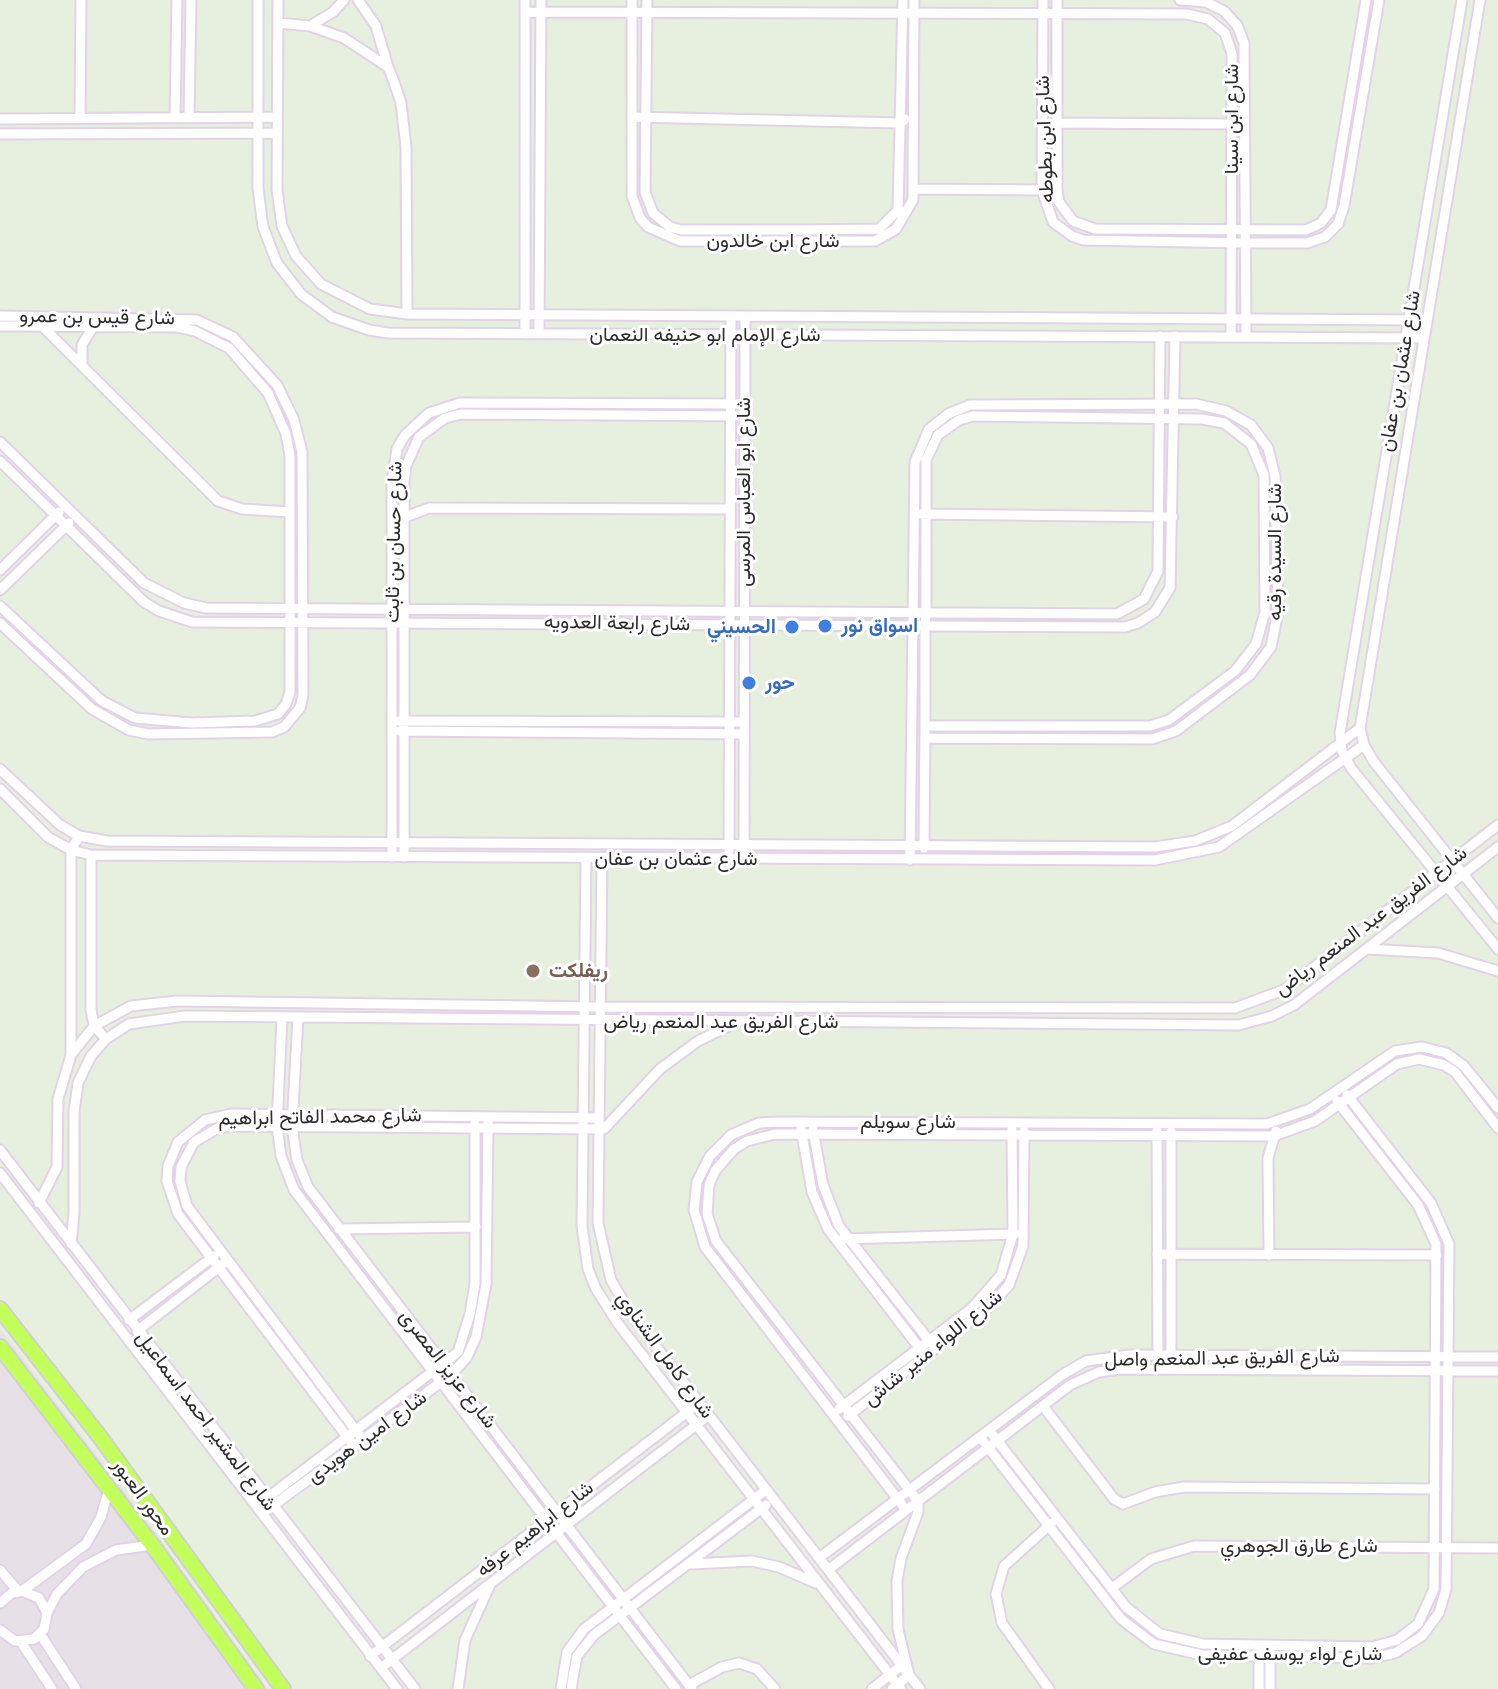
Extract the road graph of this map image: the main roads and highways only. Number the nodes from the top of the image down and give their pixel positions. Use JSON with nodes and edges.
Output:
{"nodes":[{"id":1,"x":0,"y":1309,"type":"edge"},
{"id":2,"x":0,"y":1347,"type":"edge"},
{"id":3,"x":256,"y":1689,"type":"edge"},
{"id":4,"x":283,"y":1689,"type":"edge"}],
"edges":[{"from":1,"to":4,"type":"highway","name":"محور العبور"},
{"from":2,"to":3,"type":"highway","name":"محور العبور"}]}
